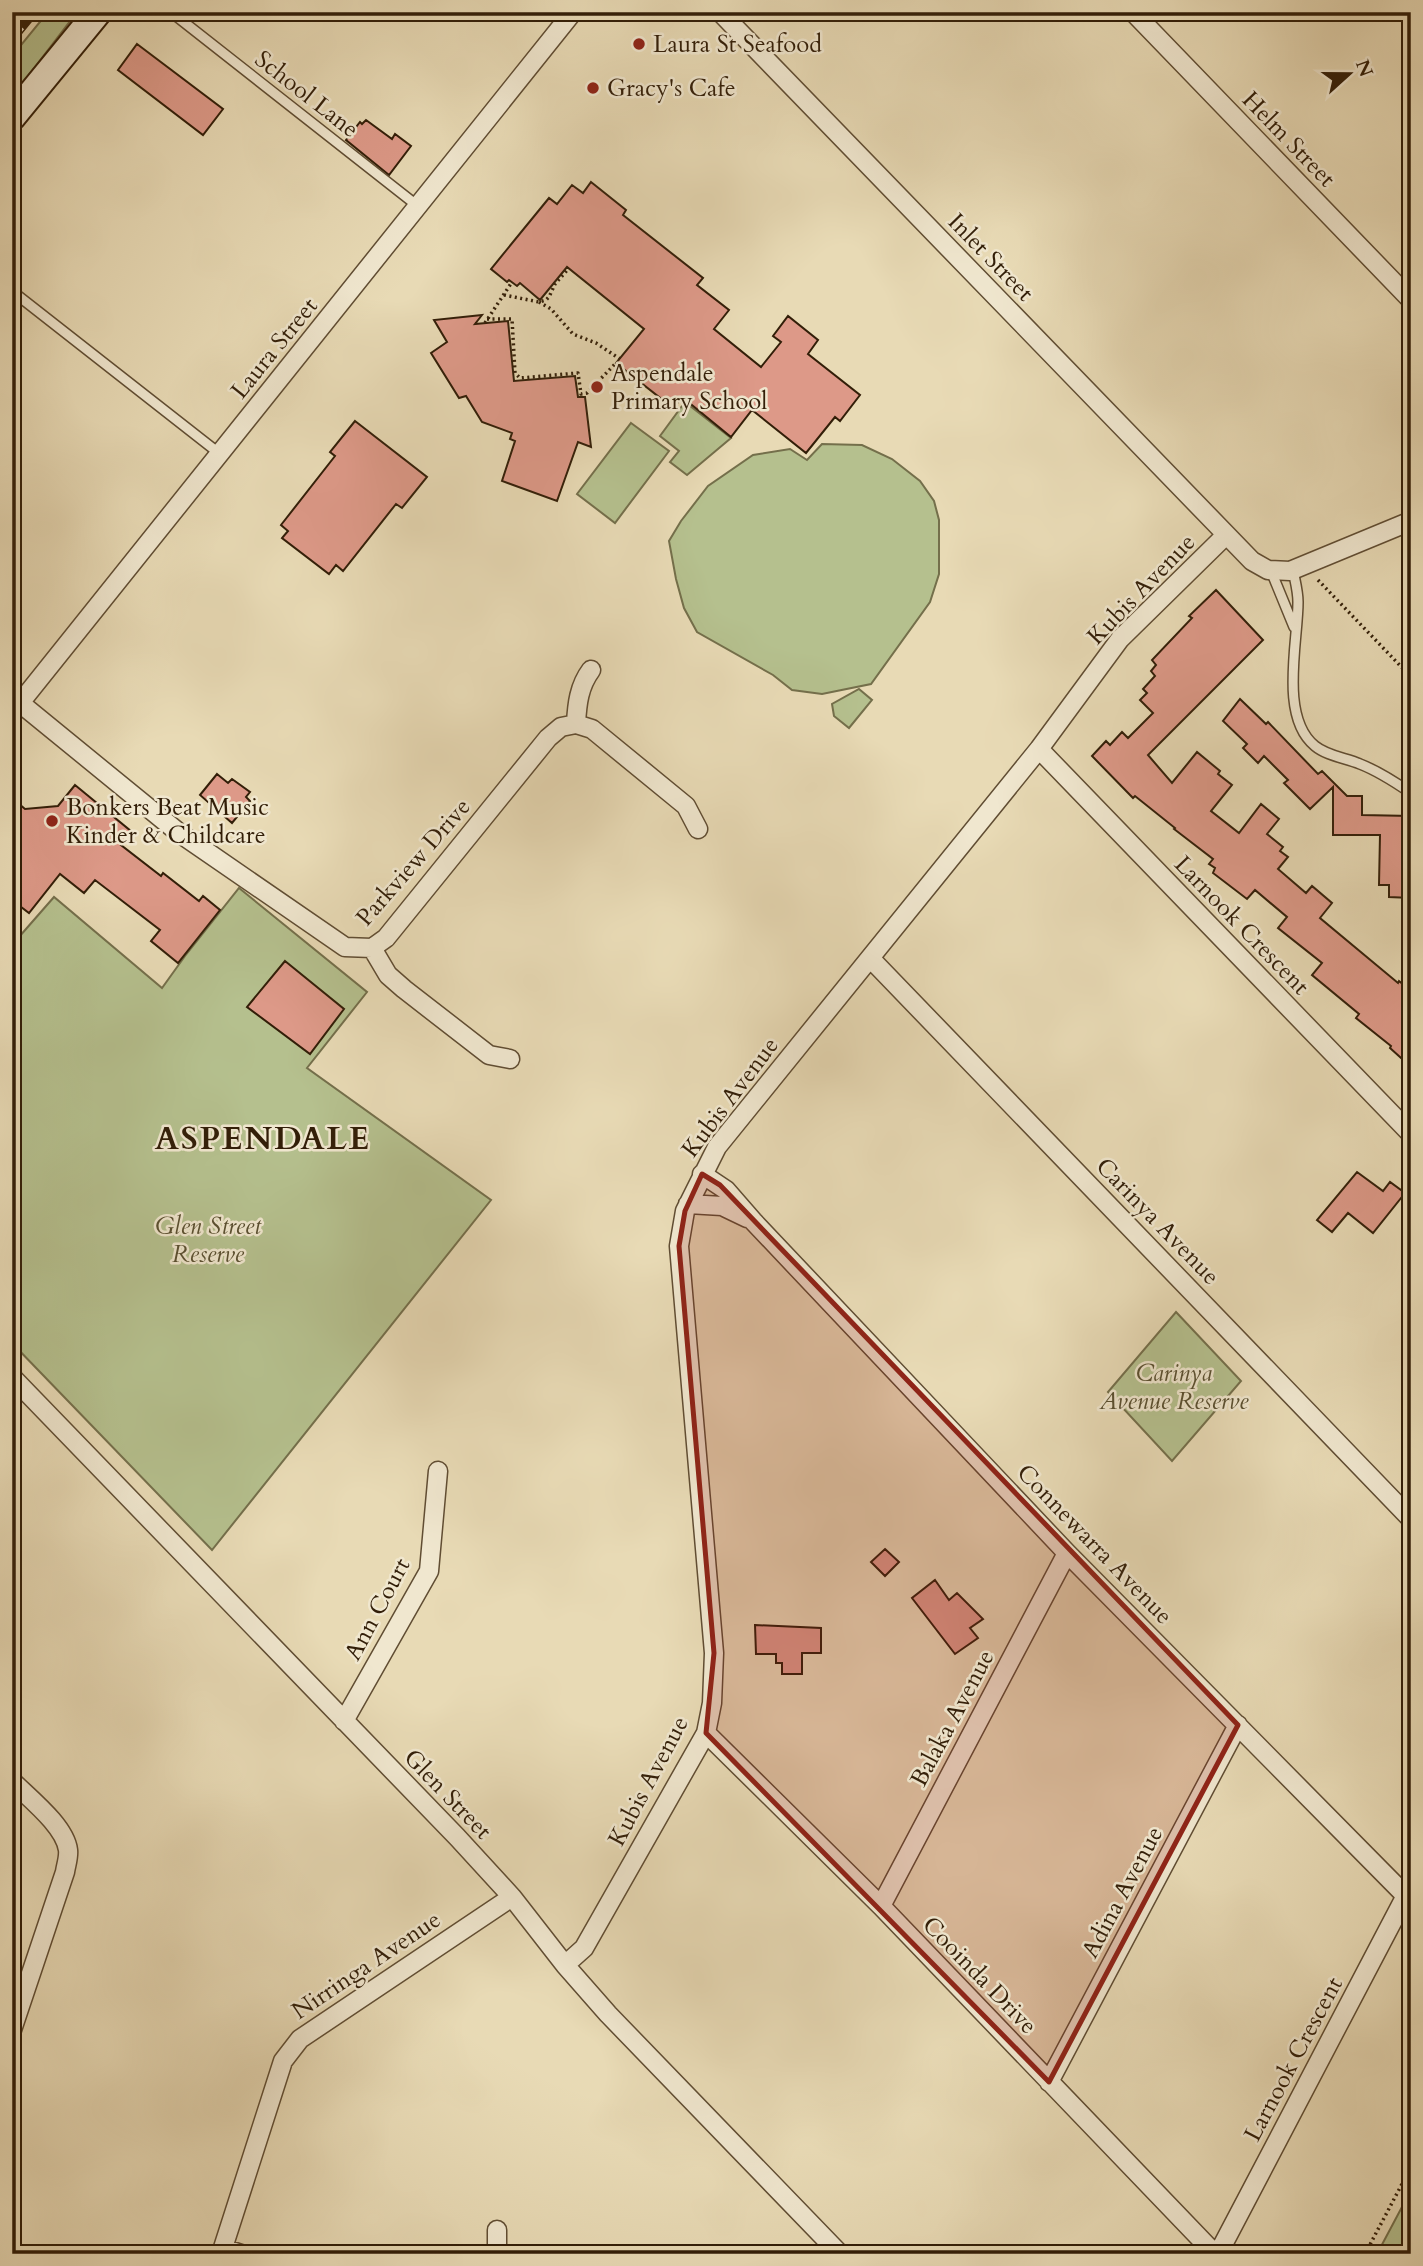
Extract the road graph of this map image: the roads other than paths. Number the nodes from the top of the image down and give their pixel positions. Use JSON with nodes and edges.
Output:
{"nodes":[{"id":1,"x":98,"y":12,"type":"edge"},
{"id":2,"x":171,"y":12,"type":"edge"},
{"id":3,"x":573,"y":12,"type":"edge"},
{"id":4,"x":720,"y":12,"type":"edge"},
{"id":5,"x":1133,"y":12,"type":"edge"},
{"id":6,"x":12,"y":117,"type":"edge"},
{"id":7,"x":419,"y":207,"type":"junction"},
{"id":8,"x":12,"y":291,"type":"edge"},
{"id":9,"x":1411,"y":300,"type":"edge"},
{"id":10,"x":221,"y":454,"type":"junction"},
{"id":11,"x":1411,"y":520,"type":"edge"},
{"id":12,"x":1226,"y":535,"type":"junction"},
{"id":13,"x":1298,"y":568,"type":"junction"},
{"id":14,"x":1271,"y":570,"type":"junction"},
{"id":15,"x":1295,"y":628,"type":"junction"},
{"id":16,"x":591,"y":670,"type":"dead end"},
{"id":17,"x":16,"y":708,"type":"edge"},
{"id":18,"x":576,"y":724,"type":"junction"},
{"id":19,"x":1039,"y":749,"type":"junction"},
{"id":20,"x":1411,"y":793,"type":"edge"},
{"id":21,"x":698,"y":829,"type":"dead end"},
{"id":22,"x":372,"y":948,"type":"junction"},
{"id":23,"x":870,"y":958,"type":"junction"},
{"id":24,"x":510,"y":1059,"type":"dead end"},
{"id":25,"x":1411,"y":1134,"type":"edge"},
{"id":26,"x":702,"y":1174,"type":"junction"},
{"id":27,"x":688,"y":1204,"type":"junction"},
{"id":28,"x":753,"y":1221,"type":"junction"},
{"id":29,"x":12,"y":1377,"type":"edge"},
{"id":30,"x":438,"y":1471,"type":"dead end"},
{"id":31,"x":1411,"y":1519,"type":"edge"},
{"id":32,"x":1068,"y":1553,"type":"junction"},
{"id":33,"x":344,"y":1721,"type":"junction"},
{"id":34,"x":1238,"y":1725,"type":"junction"},
{"id":35,"x":706,"y":1733,"type":"junction"},
{"id":36,"x":12,"y":1781,"type":"edge"},
{"id":37,"x":1408,"y":1891,"type":"edge"},
{"id":38,"x":512,"y":1897,"type":"junction"},
{"id":39,"x":881,"y":1906,"type":"junction"},
{"id":40,"x":565,"y":1965,"type":"junction"},
{"id":41,"x":12,"y":2030,"type":"edge"},
{"id":42,"x":1049,"y":2082,"type":"junction"},
{"id":43,"x":498,"y":2230,"type":"dead end"},
{"id":44,"x":222,"y":2251,"type":"edge"},
{"id":45,"x":241,"y":2254,"type":"edge"},
{"id":46,"x":497,"y":2254,"type":"edge"},
{"id":47,"x":840,"y":2254,"type":"edge"},
{"id":48,"x":1217,"y":2254,"type":"edge"}],
"edges":[{"from":1,"to":6,"type":"street"},
{"from":2,"to":7,"type":"lane","name":"School Lane"},
{"from":3,"to":7,"type":"street","name":"Laura Street"},
{"from":4,"to":12,"type":"street","name":"Inlet Street"},
{"from":5,"to":9,"type":"street","name":"Helm Street"},
{"from":7,"to":10,"type":"street","name":"Laura Street"},
{"from":8,"to":10,"type":"lane"},
{"from":10,"to":17,"type":"street","name":"Laura Street"},
{"from":11,"to":13,"type":"street"},
{"from":12,"to":14,"type":"street","name":"Inlet Street"},
{"from":12,"to":19,"type":"street","name":"Kubis Avenue"},
{"from":13,"to":14,"type":"street"},
{"from":13,"to":15,"type":"lane"},
{"from":14,"to":15,"type":"lane"},
{"from":15,"to":20,"type":"lane"},
{"from":16,"to":18,"type":"street"},
{"from":17,"to":22,"type":"street","name":"Parkview Drive"},
{"from":18,"to":21,"type":"street"},
{"from":18,"to":22,"type":"street","name":"Parkview Drive"},
{"from":19,"to":23,"type":"street","name":"Kubis Avenue"},
{"from":19,"to":25,"type":"street","name":"Larnook Crescent"},
{"from":22,"to":24,"type":"street"},
{"from":23,"to":26,"type":"street","name":"Kubis Avenue"},
{"from":23,"to":31,"type":"street","name":"Carinya Avenue"},
{"from":26,"to":27,"type":"street","name":"Kubis Avenue"},
{"from":26,"to":28,"type":"street","name":"Connewarra Avenue"},
{"from":27,"to":28,"type":"street","name":"Connewarra Avenue"},
{"from":27,"to":35,"type":"street","name":"Kubis Avenue"},
{"from":28,"to":32,"type":"street","name":"Connewarra Avenue"},
{"from":29,"to":33,"type":"street","name":"Glen Street"},
{"from":30,"to":33,"type":"street","name":"Ann Court"},
{"from":32,"to":34,"type":"street","name":"Connewarra Avenue"},
{"from":32,"to":39,"type":"street","name":"Balaka Avenue"},
{"from":33,"to":38,"type":"street","name":"Glen Street"},
{"from":34,"to":37,"type":"street","name":"Connewarra Avenue"},
{"from":34,"to":42,"type":"street","name":"Adina Avenue"},
{"from":35,"to":39,"type":"street","name":"Cooinda Drive"},
{"from":35,"to":40,"type":"street","name":"Kubis Avenue"},
{"from":36,"to":41,"type":"street"},
{"from":37,"to":48,"type":"street","name":"Larnook Crescent"},
{"from":38,"to":40,"type":"street","name":"Glen Street"},
{"from":38,"to":44,"type":"street","name":"Nirringa Avenue"},
{"from":39,"to":42,"type":"street","name":"Cooinda Drive"},
{"from":40,"to":47,"type":"street","name":"Glen Street"},
{"from":42,"to":48,"type":"street","name":"Cooinda Drive"},
{"from":43,"to":46,"type":"street"},
{"from":44,"to":45,"type":"street"}]}
